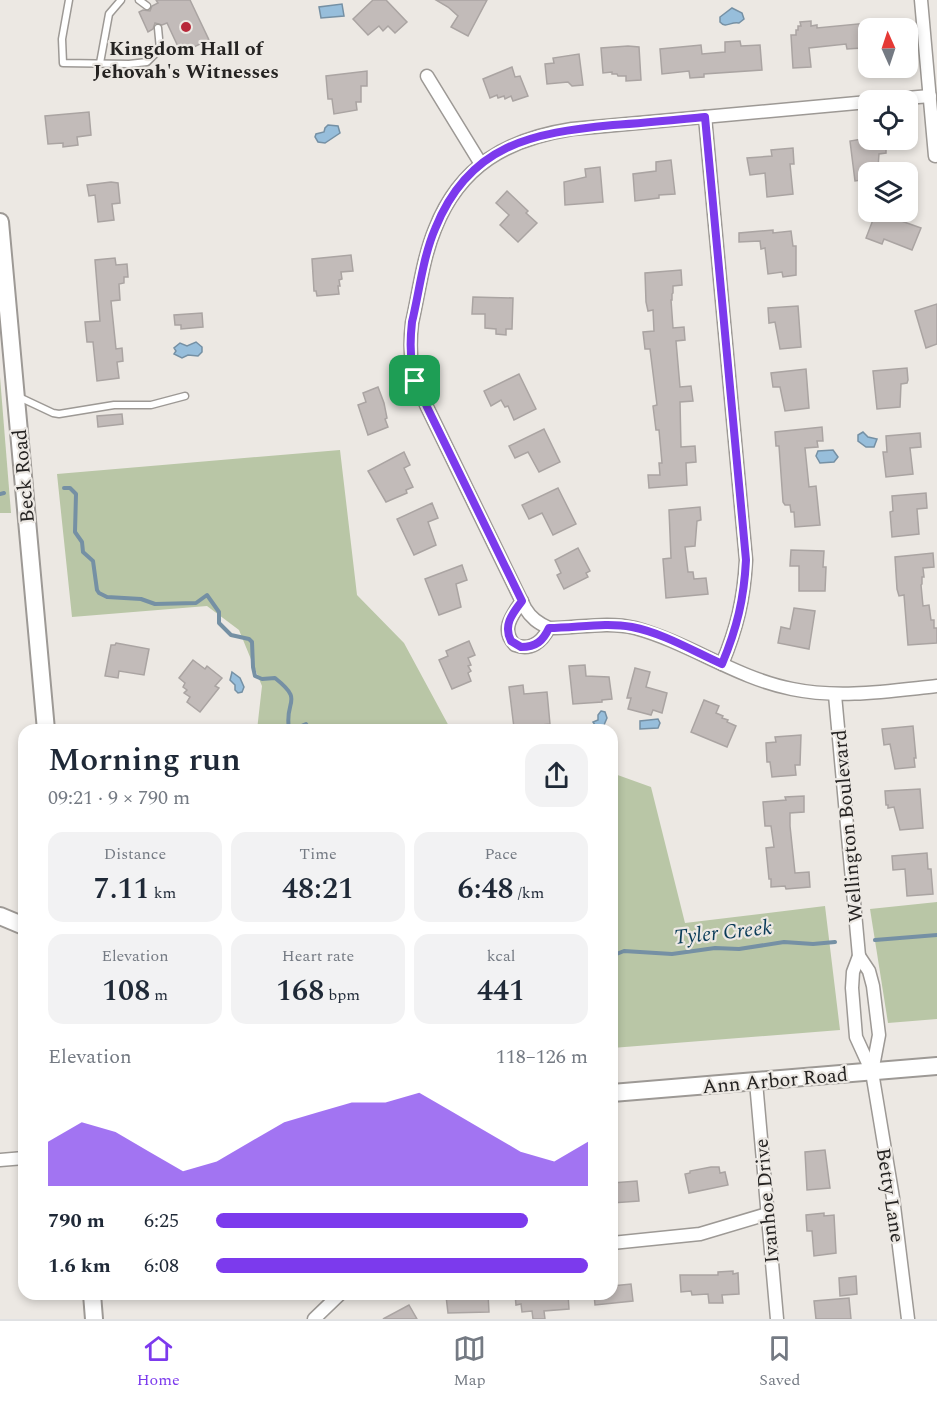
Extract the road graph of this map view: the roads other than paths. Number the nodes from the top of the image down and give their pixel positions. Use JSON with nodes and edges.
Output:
{"nodes":[{"id":1,"x":69,"y":0,"type":"edge"},
{"id":2,"x":121,"y":0,"type":"edge"},
{"id":3,"x":139,"y":0,"type":"edge"},
{"id":4,"x":921,"y":0,"type":"edge"},
{"id":5,"x":147,"y":6,"type":"dead end"},
{"id":6,"x":158,"y":28,"type":"dead end"},
{"id":7,"x":100,"y":63,"type":"junction"},
{"id":8,"x":427,"y":76,"type":"dead end"},
{"id":9,"x":930,"y":96,"type":"junction"},
{"id":10,"x":918,"y":97,"type":"edge"},
{"id":11,"x":858,"y":103,"type":"edge"},
{"id":12,"x":705,"y":117,"type":"junction"},
{"id":13,"x":934,"y":156,"type":"dead end"},
{"id":14,"x":481,"y":164,"type":"junction"},
{"id":15,"x":0,"y":222,"type":"edge"},
{"id":16,"x":16,"y":396,"type":"junction"},
{"id":17,"x":185,"y":396,"type":"dead end"},
{"id":18,"x":522,"y":601,"type":"junction"},
{"id":19,"x":549,"y":628,"type":"junction"},
{"id":20,"x":722,"y":664,"type":"junction"},
{"id":21,"x":937,"y":686,"type":"edge"},
{"id":22,"x":835,"y":695,"type":"junction"},
{"id":23,"x":45,"y":724,"type":"edge"},
{"id":24,"x":0,"y":916,"type":"edge"},
{"id":25,"x":18,"y":924,"type":"edge"},
{"id":26,"x":859,"y":956,"type":"junction"},
{"id":27,"x":937,"y":1066,"type":"edge"},
{"id":28,"x":872,"y":1072,"type":"junction"},
{"id":29,"x":756,"y":1082,"type":"junction"},
{"id":30,"x":618,"y":1093,"type":"edge"},
{"id":31,"x":18,"y":1158,"type":"edge"},
{"id":32,"x":0,"y":1160,"type":"edge"},
{"id":33,"x":767,"y":1214,"type":"junction"},
{"id":34,"x":618,"y":1242,"type":"edge"},
{"id":35,"x":92,"y":1300,"type":"edge"},
{"id":36,"x":334,"y":1300,"type":"edge"},
{"id":37,"x":94,"y":1319,"type":"edge"},
{"id":38,"x":314,"y":1319,"type":"edge"},
{"id":39,"x":777,"y":1319,"type":"edge"},
{"id":40,"x":908,"y":1319,"type":"edge"}],
"edges":[{"from":1,"to":7,"type":"lane"},
{"from":2,"to":7,"type":"lane"},
{"from":3,"to":5,"type":"lane"},
{"from":4,"to":9,"type":"street"},
{"from":6,"to":7,"type":"lane"},
{"from":8,"to":14,"type":"street"},
{"from":9,"to":10,"type":"street"},
{"from":9,"to":13,"type":"street"},
{"from":11,"to":12,"type":"street"},
{"from":12,"to":14,"type":"street"},
{"from":12,"to":20,"type":"street"},
{"from":14,"to":18,"type":"street"},
{"from":15,"to":16,"type":"main road","name":"Beck Road"},
{"from":16,"to":17,"type":"lane"},
{"from":16,"to":23,"type":"main road","name":"Beck Road"},
{"from":18,"to":19,"type":"street"},
{"from":18,"to":19,"type":"street"},
{"from":19,"to":20,"type":"street"},
{"from":20,"to":22,"type":"street"},
{"from":21,"to":22,"type":"street"},
{"from":22,"to":26,"type":"street","name":"Wellington Boulevard"},
{"from":24,"to":25,"type":"main road"},
{"from":26,"to":28,"type":"street","name":"Wellington Boulevard"},
{"from":26,"to":28,"type":"street","name":"Wellington Boulevard"},
{"from":27,"to":28,"type":"main road","name":"Ann Arbor Road"},
{"from":28,"to":29,"type":"main road","name":"Ann Arbor Road"},
{"from":28,"to":40,"type":"street","name":"Betty Lane"},
{"from":29,"to":30,"type":"main road","name":"Ann Arbor Road"},
{"from":29,"to":33,"type":"street","name":"Ivanhoe Drive"},
{"from":31,"to":32,"type":"street"},
{"from":33,"to":34,"type":"street"},
{"from":33,"to":39,"type":"street","name":"Ivanhoe Drive"},
{"from":35,"to":37,"type":"main road"},
{"from":36,"to":38,"type":"street"}]}
